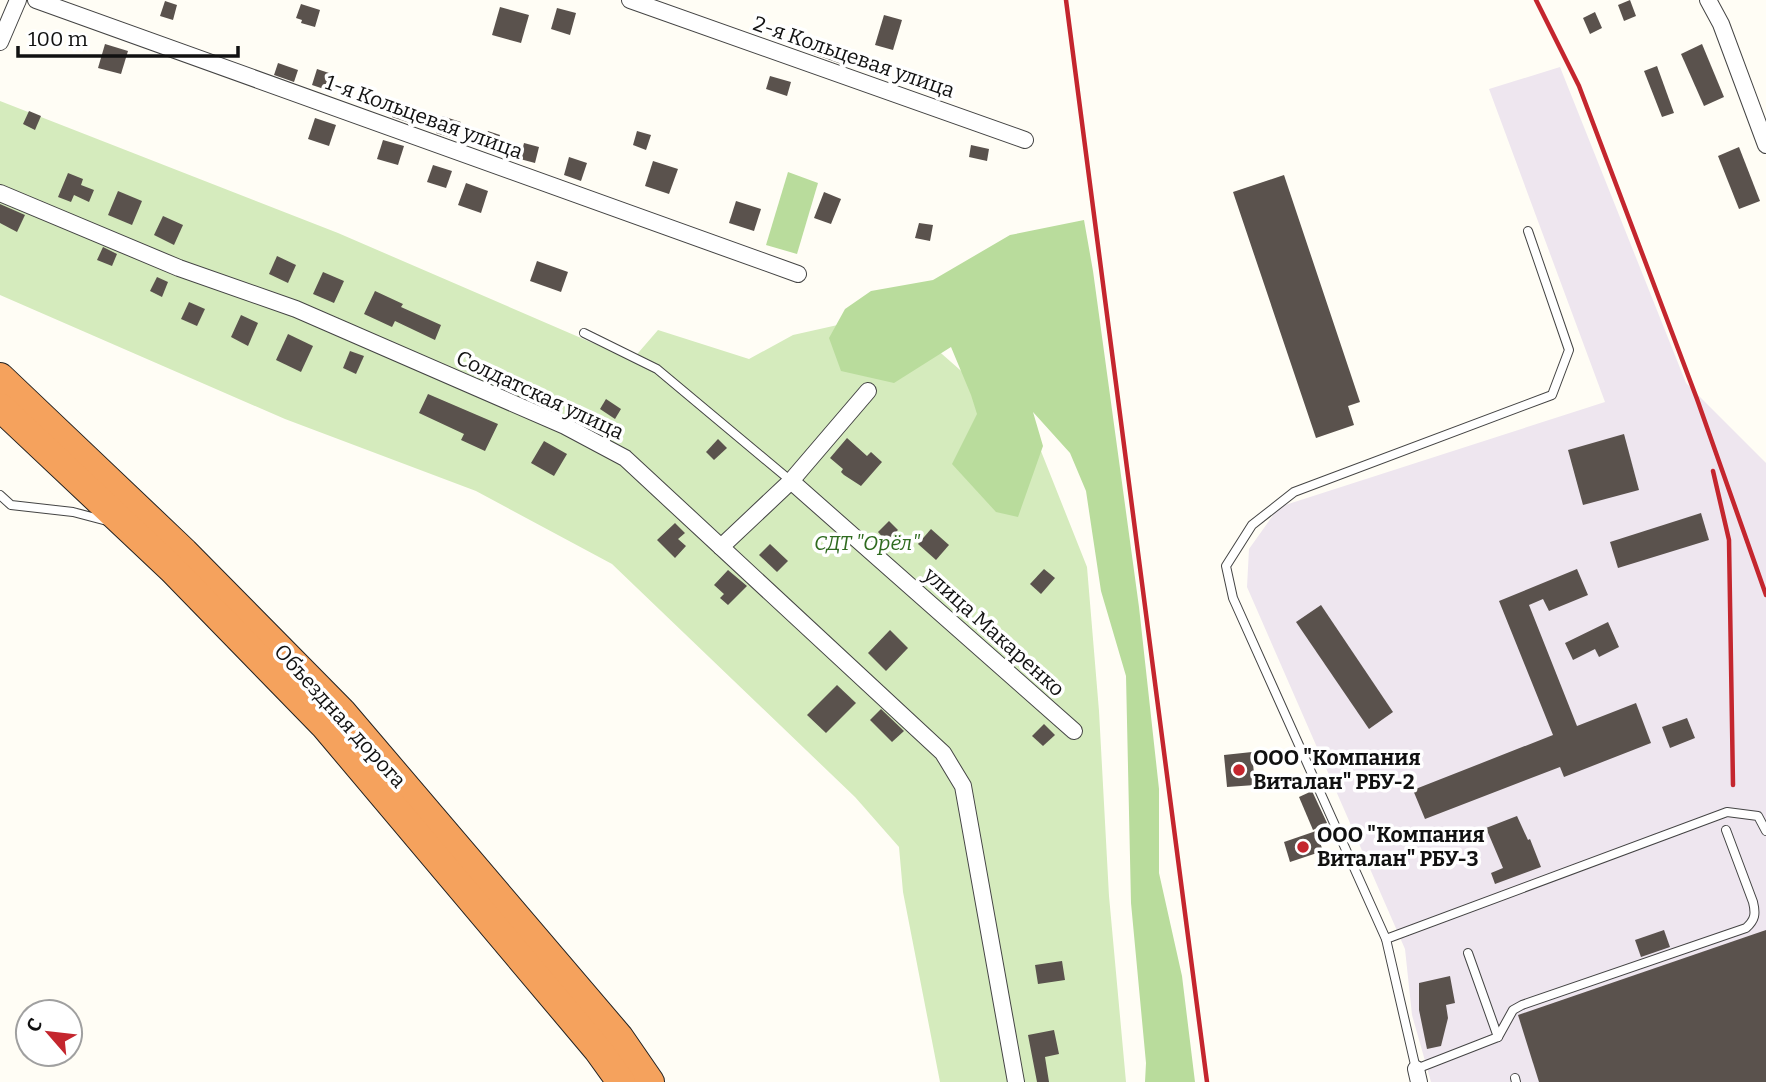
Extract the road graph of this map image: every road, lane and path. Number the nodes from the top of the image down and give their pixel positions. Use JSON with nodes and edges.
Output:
{"nodes":[{"id":1,"x":18,"y":0,"type":"edge"},
{"id":2,"x":36,"y":0,"type":"edge"},
{"id":3,"x":630,"y":0,"type":"edge"},
{"id":4,"x":1708,"y":0,"type":"edge"},
{"id":5,"x":0,"y":42,"type":"edge"},
{"id":6,"x":1025,"y":140,"type":"dead end"},
{"id":7,"x":1766,"y":145,"type":"edge"},
{"id":8,"x":0,"y":193,"type":"edge"},
{"id":9,"x":1528,"y":231,"type":"dead end"},
{"id":10,"x":798,"y":274,"type":"dead end"},
{"id":11,"x":584,"y":333,"type":"dead end"},
{"id":12,"x":0,"y":377,"type":"edge"},
{"id":13,"x":868,"y":391,"type":"dead end"},
{"id":14,"x":0,"y":407,"type":"edge"},
{"id":15,"x":791,"y":481,"type":"junction"},
{"id":16,"x":0,"y":495,"type":"edge"},
{"id":17,"x":124,"y":523,"type":"junction"},
{"id":18,"x":721,"y":547,"type":"junction"},
{"id":19,"x":1074,"y":731,"type":"dead end"},
{"id":20,"x":1726,"y":830,"type":"dead end"},
{"id":21,"x":1766,"y":831,"type":"edge"},
{"id":22,"x":1385,"y":939,"type":"junction"},
{"id":23,"x":1468,"y":954,"type":"dead end"},
{"id":24,"x":1498,"y":1037,"type":"junction"},
{"id":25,"x":1417,"y":1076,"type":"edge"},
{"id":26,"x":621,"y":1082,"type":"edge"},
{"id":27,"x":650,"y":1082,"type":"edge"},
{"id":28,"x":1016,"y":1082,"type":"edge"}],
"edges":[{"from":1,"to":5,"type":"street"},
{"from":2,"to":10,"type":"street","name":"1-я Кольцевая улица"},
{"from":3,"to":6,"type":"street","name":"2-я Кольцевая улица"},
{"from":4,"to":7,"type":"street"},
{"from":8,"to":18,"type":"street","name":"Солдатская улица"},
{"from":9,"to":22,"type":"lane"},
{"from":11,"to":15,"type":"lane"},
{"from":12,"to":27,"type":"highway","name":"Объездная дорога"},
{"from":13,"to":15,"type":"street"},
{"from":14,"to":17,"type":"highway","name":"Объездная дорога"},
{"from":15,"to":18,"type":"street"},
{"from":15,"to":19,"type":"street","name":"улица Макаренко"},
{"from":16,"to":17,"type":"lane"},
{"from":17,"to":26,"type":"highway","name":"Объездная дорога"},
{"from":18,"to":28,"type":"street","name":"Солдатская улица"},
{"from":20,"to":24,"type":"lane"},
{"from":21,"to":22,"type":"lane"},
{"from":22,"to":25,"type":"lane"},
{"from":23,"to":24,"type":"lane"},
{"from":24,"to":25,"type":"lane"}]}
